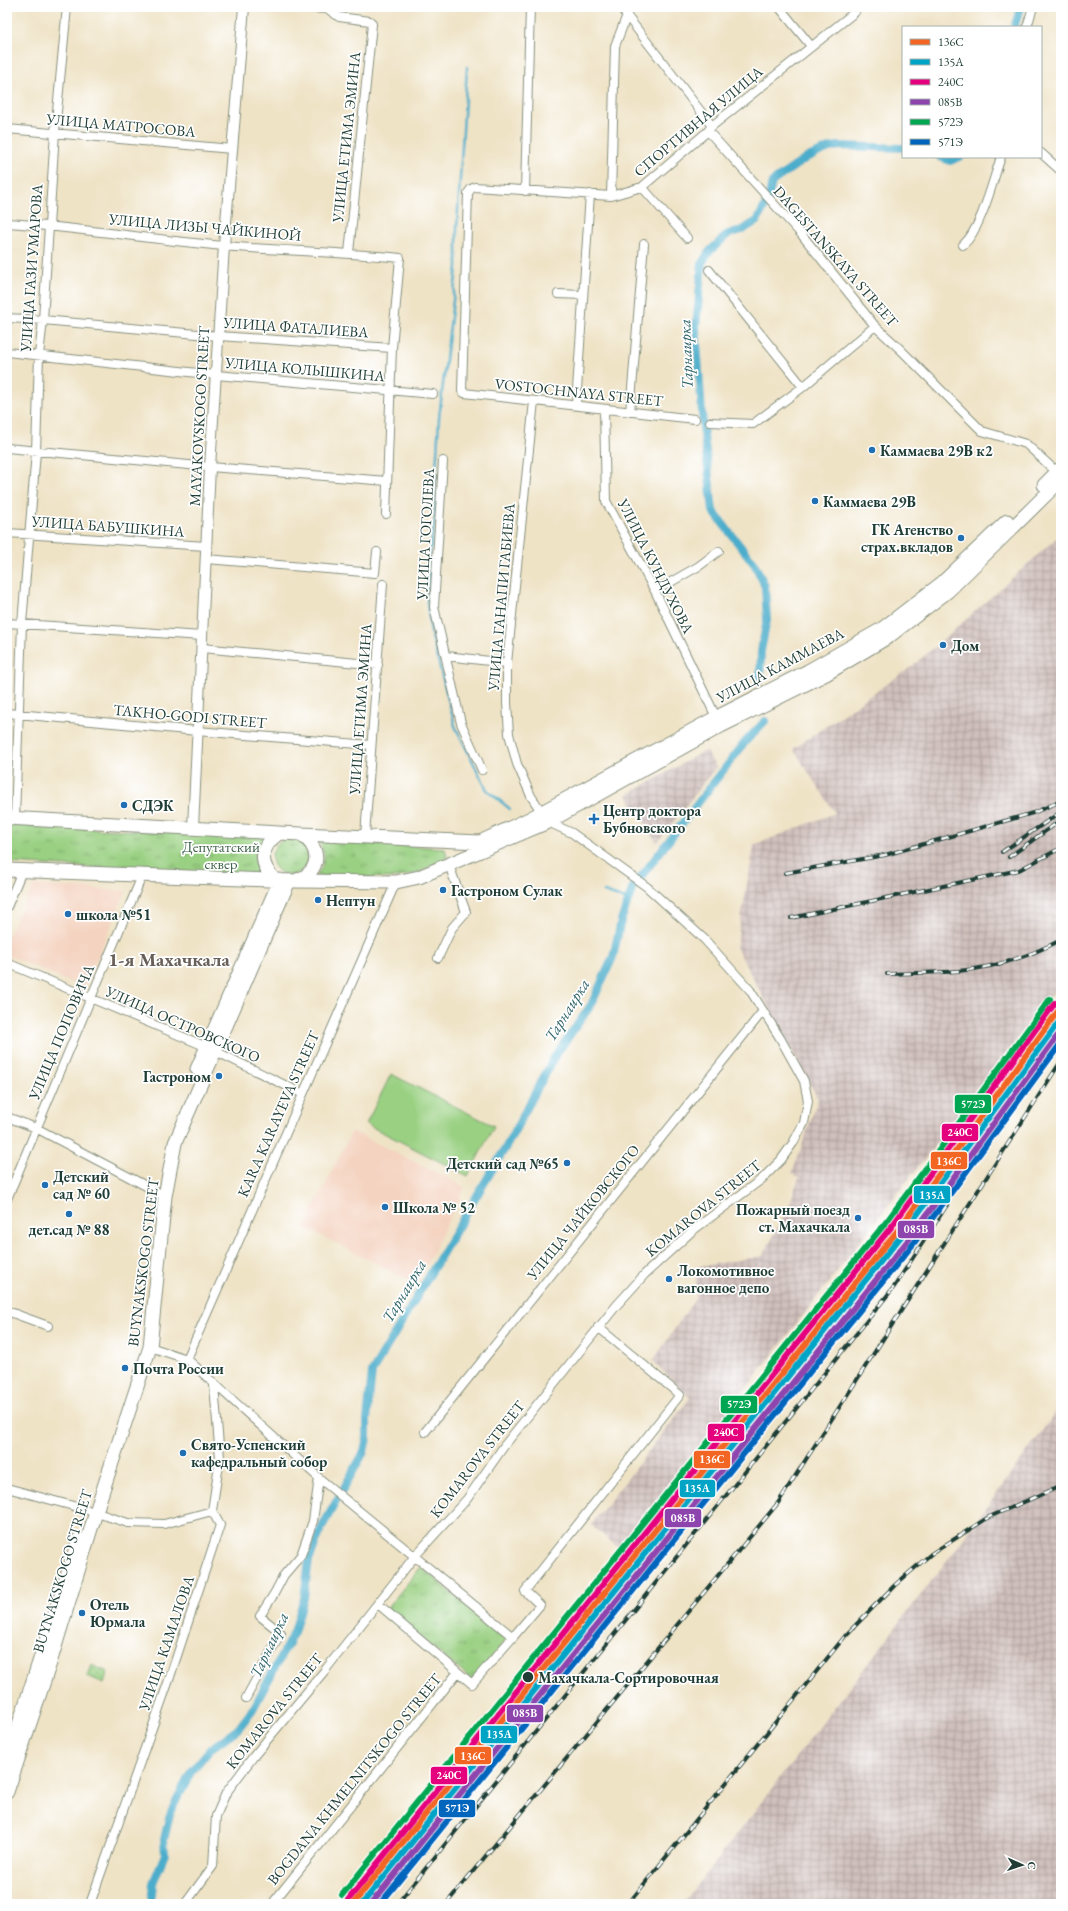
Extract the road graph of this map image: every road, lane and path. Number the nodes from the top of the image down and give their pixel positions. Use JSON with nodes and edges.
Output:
{"nodes":[{"id":1,"x":67,"y":7,"type":"edge"},
{"id":2,"x":244,"y":7,"type":"edge"},
{"id":3,"x":291,"y":7,"type":"edge"},
{"id":4,"x":530,"y":7,"type":"edge"},
{"id":5,"x":620,"y":7,"type":"edge"},
{"id":6,"x":778,"y":7,"type":"edge"},
{"id":7,"x":1033,"y":7,"type":"edge"},
{"id":8,"x":855,"y":12,"type":"dead end"},
{"id":9,"x":627,"y":15,"type":"junction"},
{"id":10,"x":1027,"y":26,"type":"edge"},
{"id":11,"x":812,"y":46,"type":"junction"},
{"id":12,"x":710,"y":128,"type":"junction"},
{"id":13,"x":7,"y":129,"type":"edge"},
{"id":14,"x":55,"y":132,"type":"junction"},
{"id":15,"x":232,"y":149,"type":"junction"},
{"id":16,"x":1042,"y":154,"type":"edge"},
{"id":17,"x":1001,"y":158,"type":"edge"},
{"id":18,"x":1061,"y":171,"type":"edge"},
{"id":19,"x":642,"y":187,"type":"junction"},
{"id":20,"x":525,"y":191,"type":"junction"},
{"id":21,"x":590,"y":194,"type":"junction"},
{"id":22,"x":611,"y":196,"type":"junction"},
{"id":23,"x":7,"y":222,"type":"edge"},
{"id":24,"x":48,"y":225,"type":"junction"},
{"id":25,"x":687,"y":238,"type":"dead end"},
{"id":26,"x":644,"y":244,"type":"dead end"},
{"id":27,"x":963,"y":245,"type":"dead end"},
{"id":28,"x":224,"y":246,"type":"junction"},
{"id":29,"x":349,"y":253,"type":"junction"},
{"id":30,"x":709,"y":270,"type":"dead end"},
{"id":31,"x":558,"y":294,"type":"dead end"},
{"id":32,"x":583,"y":295,"type":"junction"},
{"id":33,"x":7,"y":318,"type":"edge"},
{"id":34,"x":43,"y":320,"type":"junction"},
{"id":35,"x":875,"y":326,"type":"junction"},
{"id":36,"x":219,"y":336,"type":"junction"},
{"id":37,"x":392,"y":348,"type":"junction"},
{"id":38,"x":7,"y":352,"type":"edge"},
{"id":39,"x":39,"y":355,"type":"junction"},
{"id":40,"x":216,"y":375,"type":"junction"},
{"id":41,"x":802,"y":387,"type":"junction"},
{"id":42,"x":391,"y":390,"type":"junction"},
{"id":43,"x":462,"y":390,"type":"joint"},
{"id":44,"x":433,"y":394,"type":"dead end"},
{"id":45,"x":534,"y":401,"type":"junction"},
{"id":46,"x":576,"y":405,"type":"junction"},
{"id":47,"x":604,"y":409,"type":"junction"},
{"id":48,"x":630,"y":412,"type":"junction"},
{"id":49,"x":695,"y":419,"type":"dead end"},
{"id":50,"x":710,"y":422,"type":"dead end"},
{"id":51,"x":7,"y":448,"type":"edge"},
{"id":52,"x":36,"y":452,"type":"junction"},
{"id":53,"x":443,"y":461,"type":"dead end"},
{"id":54,"x":210,"y":467,"type":"junction"},
{"id":55,"x":1060,"y":474,"type":"edge"},
{"id":56,"x":387,"y":481,"type":"junction"},
{"id":57,"x":386,"y":514,"type":"dead end"},
{"id":58,"x":7,"y":532,"type":"edge"},
{"id":59,"x":29,"y":534,"type":"junction"},
{"id":60,"x":206,"y":546,"type":"junction"},
{"id":61,"x":719,"y":551,"type":"dead end"},
{"id":62,"x":377,"y":552,"type":"dead end"},
{"id":63,"x":206,"y":559,"type":"junction"},
{"id":64,"x":383,"y":584,"type":"dead end"},
{"id":65,"x":655,"y":591,"type":"junction"},
{"id":66,"x":7,"y":623,"type":"edge"},
{"id":67,"x":22,"y":624,"type":"junction"},
{"id":68,"x":202,"y":636,"type":"junction"},
{"id":69,"x":202,"y":648,"type":"junction"},
{"id":70,"x":446,"y":656,"type":"junction"},
{"id":71,"x":507,"y":663,"type":"junction"},
{"id":72,"x":378,"y":665,"type":"junction"},
{"id":73,"x":7,"y":713,"type":"edge"},
{"id":74,"x":18,"y":714,"type":"junction"},
{"id":75,"x":719,"y":722,"type":"junction"},
{"id":76,"x":197,"y":731,"type":"junction"},
{"id":77,"x":371,"y":745,"type":"junction"},
{"id":78,"x":482,"y":770,"type":"dead end"},
{"id":79,"x":545,"y":817,"type":"junction"},
{"id":80,"x":11,"y":818,"type":"edge"},
{"id":81,"x":193,"y":828,"type":"junction"},
{"id":82,"x":279,"y":833,"type":"junction"},
{"id":83,"x":300,"y":834,"type":"junction"},
{"id":84,"x":365,"y":836,"type":"junction"},
{"id":85,"x":481,"y":846,"type":"junction"},
{"id":86,"x":449,"y":866,"type":"junction"},
{"id":87,"x":7,"y":870,"type":"edge"},
{"id":88,"x":22,"y":871,"type":"junction"},
{"id":89,"x":142,"y":876,"type":"junction"},
{"id":90,"x":285,"y":881,"type":"junction"},
{"id":91,"x":396,"y":882,"type":"junction"},
{"id":92,"x":7,"y":907,"type":"edge"},
{"id":93,"x":438,"y":958,"type":"dead end"},
{"id":94,"x":7,"y":963,"type":"edge"},
{"id":95,"x":90,"y":998,"type":"junction"},
{"id":96,"x":763,"y":1011,"type":"junction"},
{"id":97,"x":211,"y":1048,"type":"junction"},
{"id":98,"x":303,"y":1094,"type":"junction"},
{"id":99,"x":7,"y":1118,"type":"edge"},
{"id":100,"x":36,"y":1128,"type":"junction"},
{"id":101,"x":162,"y":1194,"type":"junction"},
{"id":102,"x":7,"y":1199,"type":"edge"},
{"id":103,"x":7,"y":1311,"type":"edge"},
{"id":104,"x":48,"y":1326,"type":"dead end"},
{"id":105,"x":598,"y":1327,"type":"junction"},
{"id":106,"x":150,"y":1346,"type":"junction"},
{"id":107,"x":187,"y":1359,"type":"junction"},
{"id":108,"x":214,"y":1385,"type":"junction"},
{"id":109,"x":425,"y":1432,"type":"dead end"},
{"id":110,"x":319,"y":1478,"type":"junction"},
{"id":111,"x":7,"y":1488,"type":"edge"},
{"id":112,"x":212,"y":1511,"type":"junction"},
{"id":113,"x":92,"y":1512,"type":"junction"},
{"id":114,"x":415,"y":1556,"type":"junction"},
{"id":115,"x":378,"y":1604,"type":"junction"},
{"id":116,"x":513,"y":1637,"type":"junction"},
{"id":117,"x":458,"y":1672,"type":"junction"},
{"id":118,"x":246,"y":1698,"type":"dead end"},
{"id":119,"x":7,"y":1761,"type":"edge"},
{"id":120,"x":7,"y":1792,"type":"edge"},
{"id":121,"x":90,"y":1904,"type":"edge"},
{"id":122,"x":185,"y":1904,"type":"edge"},
{"id":123,"x":272,"y":1904,"type":"edge"}],
"edges":[{"from":1,"to":14,"type":"street","name":"УЛИЦА ГАЗИ УМАРОВА"},
{"from":2,"to":15,"type":"street","name":"MAYAKOVSKOGO STREET"},
{"from":3,"to":29,"type":"street","name":"УЛИЦА ЕТИМА ЭМИНА"},
{"from":4,"to":20,"type":"street"},
{"from":5,"to":9,"type":"street","name":"DAGESTANSKAYA STREET"},
{"from":6,"to":11,"type":"street"},
{"from":7,"to":10,"type":"street"},
{"from":8,"to":11,"type":"street","name":"СПОРТИВНАЯ УЛИЦА"},
{"from":9,"to":12,"type":"street","name":"DAGESTANSKAYA STREET"},
{"from":9,"to":22,"type":"street"},
{"from":11,"to":12,"type":"street","name":"СПОРТИВНАЯ УЛИЦА"},
{"from":12,"to":19,"type":"street","name":"СПОРТИВНАЯ УЛИЦА"},
{"from":12,"to":35,"type":"street","name":"DAGESTANSKAYA STREET"},
{"from":13,"to":14,"type":"street","name":"УЛИЦА МАТРОСОВА"},
{"from":14,"to":15,"type":"street","name":"УЛИЦА МАТРОСОВА"},
{"from":14,"to":24,"type":"street","name":"УЛИЦА ГАЗИ УМАРОВА"},
{"from":15,"to":28,"type":"street","name":"MAYAKOVSKOGO STREET"},
{"from":16,"to":18,"type":"street"},
{"from":17,"to":27,"type":"street"},
{"from":19,"to":22,"type":"street","name":"СПОРТИВНАЯ УЛИЦА"},
{"from":19,"to":25,"type":"street"},
{"from":20,"to":21,"type":"street","name":"СПОРТИВНАЯ УЛИЦА"},
{"from":20,"to":43,"type":"street","name":"СПОРТИВНАЯ УЛИЦА"},
{"from":21,"to":22,"type":"street","name":"СПОРТИВНАЯ УЛИЦА"},
{"from":21,"to":32,"type":"street"},
{"from":23,"to":24,"type":"street","name":"УЛИЦА ЛИЗЫ ЧАЙКИНОЙ"},
{"from":24,"to":28,"type":"street","name":"УЛИЦА ЛИЗЫ ЧАЙКИНОЙ"},
{"from":24,"to":34,"type":"street","name":"УЛИЦА ГАЗИ УМАРОВА"},
{"from":26,"to":48,"type":"street"},
{"from":28,"to":29,"type":"street","name":"УЛИЦА ЛИЗЫ ЧАЙКИНОЙ"},
{"from":28,"to":36,"type":"street","name":"MAYAKOVSKOGO STREET"},
{"from":29,"to":37,"type":"street","name":"УЛИЦА ЛИЗЫ ЧАЙКИНОЙ"},
{"from":30,"to":41,"type":"street"},
{"from":31,"to":32,"type":"street"},
{"from":32,"to":46,"type":"street"},
{"from":33,"to":34,"type":"street","name":"УЛИЦА ФАТАЛИЕВА"},
{"from":34,"to":36,"type":"street","name":"УЛИЦА ФАТАЛИЕВА"},
{"from":34,"to":39,"type":"street","name":"УЛИЦА ГАЗИ УМАРОВА"},
{"from":35,"to":41,"type":"street"},
{"from":35,"to":55,"type":"street","name":"DAGESTANSKAYA STREET"},
{"from":36,"to":37,"type":"street","name":"УЛИЦА ФАТАЛИЕВА"},
{"from":36,"to":40,"type":"street","name":"MAYAKOVSKOGO STREET"},
{"from":37,"to":42,"type":"street"},
{"from":38,"to":39,"type":"street","name":"УЛИЦА КОЛЫШКИНА"},
{"from":39,"to":40,"type":"street","name":"УЛИЦА КОЛЫШКИНА"},
{"from":39,"to":52,"type":"street","name":"УЛИЦА ГАЗИ УМАРОВА"},
{"from":40,"to":42,"type":"street","name":"УЛИЦА КОЛЫШКИНА"},
{"from":40,"to":54,"type":"street","name":"MAYAKOVSKOGO STREET"},
{"from":41,"to":50,"type":"street"},
{"from":42,"to":44,"type":"street","name":"УЛИЦА КОЛЫШКИНА"},
{"from":42,"to":56,"type":"street"},
{"from":43,"to":45,"type":"street","name":"VOSTOCHNAYA STREET"},
{"from":45,"to":46,"type":"street","name":"VOSTOCHNAYA STREET"},
{"from":45,"to":71,"type":"street","name":"УЛИЦА ГАНАПИ ГАБИЕВА"},
{"from":46,"to":47,"type":"street","name":"VOSTOCHNAYA STREET"},
{"from":47,"to":48,"type":"street","name":"VOSTOCHNAYA STREET"},
{"from":47,"to":65,"type":"street","name":"УЛИЦА КУНДУХОВА"},
{"from":48,"to":49,"type":"street","name":"VOSTOCHNAYA STREET"},
{"from":51,"to":52,"type":"street"},
{"from":52,"to":54,"type":"street"},
{"from":52,"to":59,"type":"street","name":"УЛИЦА ГАЗИ УМАРОВА"},
{"from":53,"to":70,"type":"street","name":"УЛИЦА ГОГОЛЕВА"},
{"from":54,"to":56,"type":"street"},
{"from":54,"to":60,"type":"street","name":"MAYAKOVSKOGO STREET"},
{"from":55,"to":75,"type":"main road","name":"УЛИЦА КАММАЕВА"},
{"from":56,"to":57,"type":"street"},
{"from":58,"to":59,"type":"street","name":"УЛИЦА БАБУШКИНА"},
{"from":59,"to":60,"type":"street","name":"УЛИЦА БАБУШКИНА"},
{"from":59,"to":67,"type":"street","name":"УЛИЦА ГАЗИ УМАРОВА"},
{"from":60,"to":63,"type":"street","name":"MAYAKOVSKOGO STREET"},
{"from":61,"to":65,"type":"street"},
{"from":62,"to":63,"type":"street"},
{"from":63,"to":68,"type":"street","name":"MAYAKOVSKOGO STREET"},
{"from":64,"to":72,"type":"street","name":"УЛИЦА ЕТИМА ЭМИНА"},
{"from":65,"to":75,"type":"street","name":"УЛИЦА КУНДУХОВА"},
{"from":66,"to":67,"type":"street"},
{"from":67,"to":68,"type":"street"},
{"from":67,"to":74,"type":"street","name":"УЛИЦА ГАЗИ УМАРОВА"},
{"from":68,"to":69,"type":"street","name":"MAYAKOVSKOGO STREET"},
{"from":69,"to":72,"type":"street"},
{"from":69,"to":76,"type":"street","name":"MAYAKOVSKOGO STREET"},
{"from":70,"to":71,"type":"street"},
{"from":70,"to":78,"type":"street","name":"УЛИЦА ГОГОЛЕВА"},
{"from":71,"to":79,"type":"street","name":"УЛИЦА ГАНАПИ ГАБИЕВА"},
{"from":72,"to":77,"type":"street","name":"УЛИЦА ЕТИМА ЭМИНА"},
{"from":73,"to":74,"type":"street","name":"TAKHO-GODI STREET"},
{"from":74,"to":76,"type":"street","name":"TAKHO-GODI STREET"},
{"from":74,"to":80,"type":"street","name":"УЛИЦА ГАЗИ УМАРОВА"},
{"from":75,"to":79,"type":"main road","name":"УЛИЦА КАММАЕВА"},
{"from":76,"to":77,"type":"street","name":"TAKHO-GODI STREET"},
{"from":76,"to":81,"type":"street","name":"MAYAKOVSKOGO STREET"},
{"from":77,"to":84,"type":"street","name":"УЛИЦА ЕТИМА ЭМИНА"},
{"from":79,"to":85,"type":"main road","name":"УЛИЦА КАММАЕВА"},
{"from":79,"to":96,"type":"street"},
{"from":80,"to":81,"type":"main road"},
{"from":81,"to":82,"type":"main road"},
{"from":82,"to":83,"type":"main road"},
{"from":82,"to":90,"type":"main road"},
{"from":83,"to":84,"type":"main road"},
{"from":83,"to":90,"type":"main road"},
{"from":84,"to":85,"type":"main road"},
{"from":85,"to":86,"type":"main road","name":"УЛИЦА КАММАЕВА"},
{"from":86,"to":91,"type":"main road","name":"УЛИЦА КАММАЕВА"},
{"from":86,"to":93,"type":"street"},
{"from":87,"to":88,"type":"main road","name":"УЛИЦА КАММАЕВА"},
{"from":88,"to":89,"type":"main road","name":"УЛИЦА КАММАЕВА"},
{"from":88,"to":92,"type":"street"},
{"from":89,"to":90,"type":"main road","name":"УЛИЦА КАММАЕВА"},
{"from":89,"to":95,"type":"street","name":"УЛИЦА ПОПОВИЧА"},
{"from":90,"to":91,"type":"main road","name":"УЛИЦА КАММАЕВА"},
{"from":90,"to":97,"type":"main road","name":"BUYNAKSKOGO STREET"},
{"from":91,"to":98,"type":"street","name":"KARA KARAYEVA STREET"},
{"from":94,"to":95,"type":"street","name":"УЛИЦА ОСТРОВСКОГО"},
{"from":95,"to":97,"type":"street","name":"УЛИЦА ОСТРОВСКОГО"},
{"from":95,"to":100,"type":"street","name":"УЛИЦА ПОПОВИЧА"},
{"from":96,"to":105,"type":"street","name":"KOMAROVA STREET"},
{"from":96,"to":109,"type":"street","name":"УЛИЦА ЧАЙКОВСКОГО"},
{"from":97,"to":98,"type":"street","name":"УЛИЦА ОСТРОВСКОГО"},
{"from":97,"to":101,"type":"main road","name":"BUYNAKSKOGO STREET"},
{"from":98,"to":107,"type":"street","name":"KARA KARAYEVA STREET"},
{"from":99,"to":100,"type":"street"},
{"from":100,"to":101,"type":"street"},
{"from":100,"to":102,"type":"street","name":"УЛИЦА ПОПОВИЧА"},
{"from":101,"to":106,"type":"main road","name":"BUYNAKSKOGO STREET"},
{"from":101,"to":113,"type":"main road","name":"BUYNAKSKOGO STREET"},
{"from":103,"to":104,"type":"street"},
{"from":105,"to":114,"type":"street","name":"KOMAROVA STREET"},
{"from":105,"to":116,"type":"street"},
{"from":106,"to":107,"type":"street"},
{"from":106,"to":113,"type":"main road","name":"BUYNAKSKOGO STREET"},
{"from":107,"to":108,"type":"street"},
{"from":108,"to":110,"type":"street"},
{"from":108,"to":112,"type":"street","name":"УЛИЦА КАМАЛОВА"},
{"from":110,"to":114,"type":"street"},
{"from":110,"to":118,"type":"street"},
{"from":111,"to":113,"type":"street"},
{"from":112,"to":113,"type":"street"},
{"from":112,"to":121,"type":"street","name":"УЛИЦА КАМАЛОВА"},
{"from":113,"to":119,"type":"main road","name":"BUYNAKSKOGO STREET"},
{"from":113,"to":120,"type":"main road","name":"BUYNAKSKOGO STREET"},
{"from":114,"to":115,"type":"street","name":"KOMAROVA STREET"},
{"from":114,"to":116,"type":"street"},
{"from":115,"to":117,"type":"street"},
{"from":115,"to":122,"type":"street","name":"KOMAROVA STREET"},
{"from":116,"to":117,"type":"street"},
{"from":117,"to":123,"type":"street","name":"BOGDANA KHMELNITSKOGO STREET"}]}
